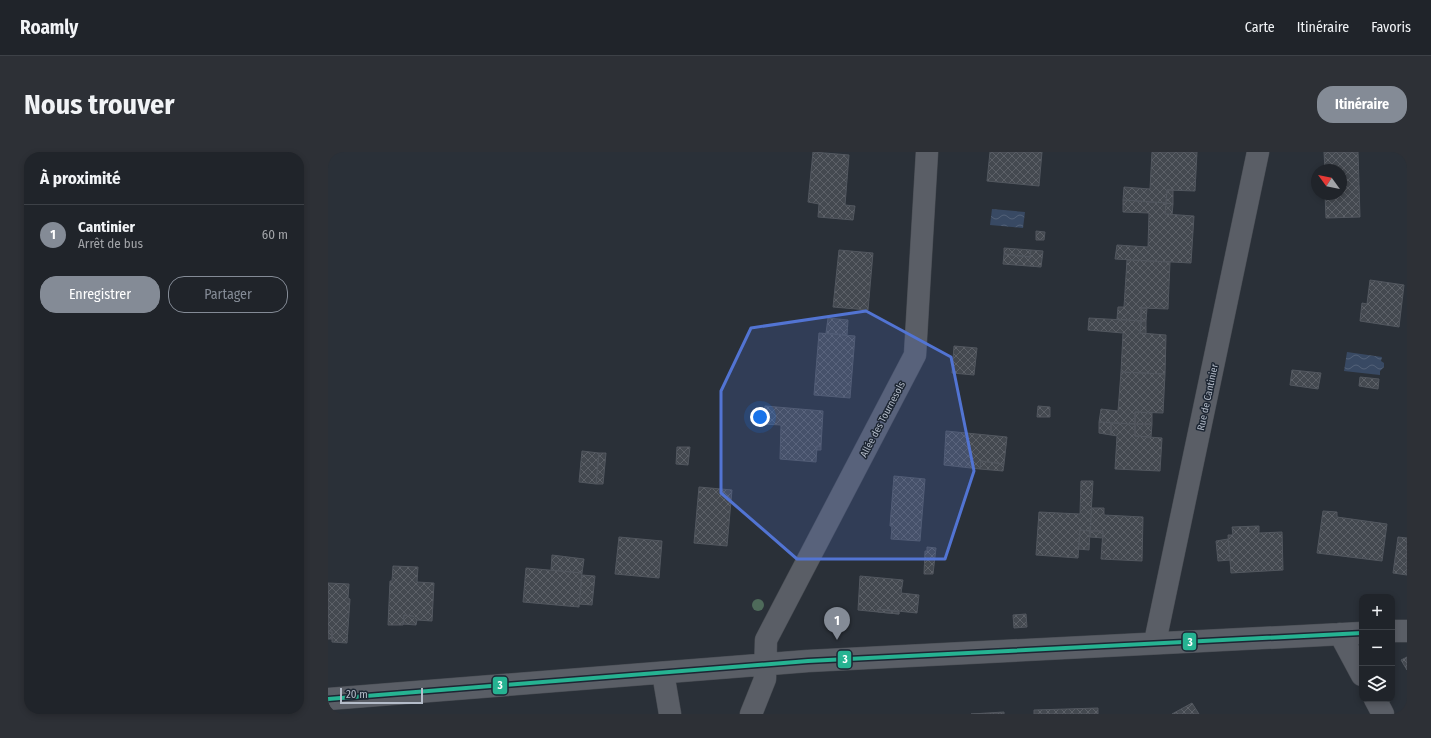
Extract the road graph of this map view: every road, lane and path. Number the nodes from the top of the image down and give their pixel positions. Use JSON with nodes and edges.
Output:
{"nodes":[{"id":1,"x":927,"y":152,"type":"edge"},
{"id":2,"x":1258,"y":152,"type":"edge"},
{"id":3,"x":1407,"y":630,"type":"edge"},
{"id":4,"x":1395,"y":631,"type":"edge"},
{"id":5,"x":1359,"y":633,"type":"edge"},
{"id":6,"x":1340,"y":634,"type":"junction"},
{"id":7,"x":1155,"y":642,"type":"junction"},
{"id":8,"x":764,"y":665,"type":"junction"},
{"id":9,"x":1359,"y":669,"type":"edge"},
{"id":10,"x":663,"y":673,"type":"junction"},
{"id":11,"x":328,"y":699,"type":"edge"},
{"id":12,"x":1377,"y":702,"type":"edge"},
{"id":13,"x":670,"y":714,"type":"edge"},
{"id":14,"x":750,"y":714,"type":"edge"},
{"id":15,"x":1383,"y":714,"type":"edge"}],
"edges":[{"from":1,"to":8,"type":"street","name":"Allée des Tournesols"},
{"from":2,"to":7,"type":"street","name":"Rue de Cantinier"},
{"from":3,"to":4,"type":"street"},
{"from":5,"to":6,"type":"street"},
{"from":6,"to":7,"type":"street"},
{"from":6,"to":9,"type":"street"},
{"from":7,"to":8,"type":"street"},
{"from":8,"to":10,"type":"street"},
{"from":8,"to":14,"type":"street","name":"Allée des Tournesols"},
{"from":10,"to":11,"type":"street"},
{"from":10,"to":13,"type":"street"},
{"from":12,"to":15,"type":"street"}]}
